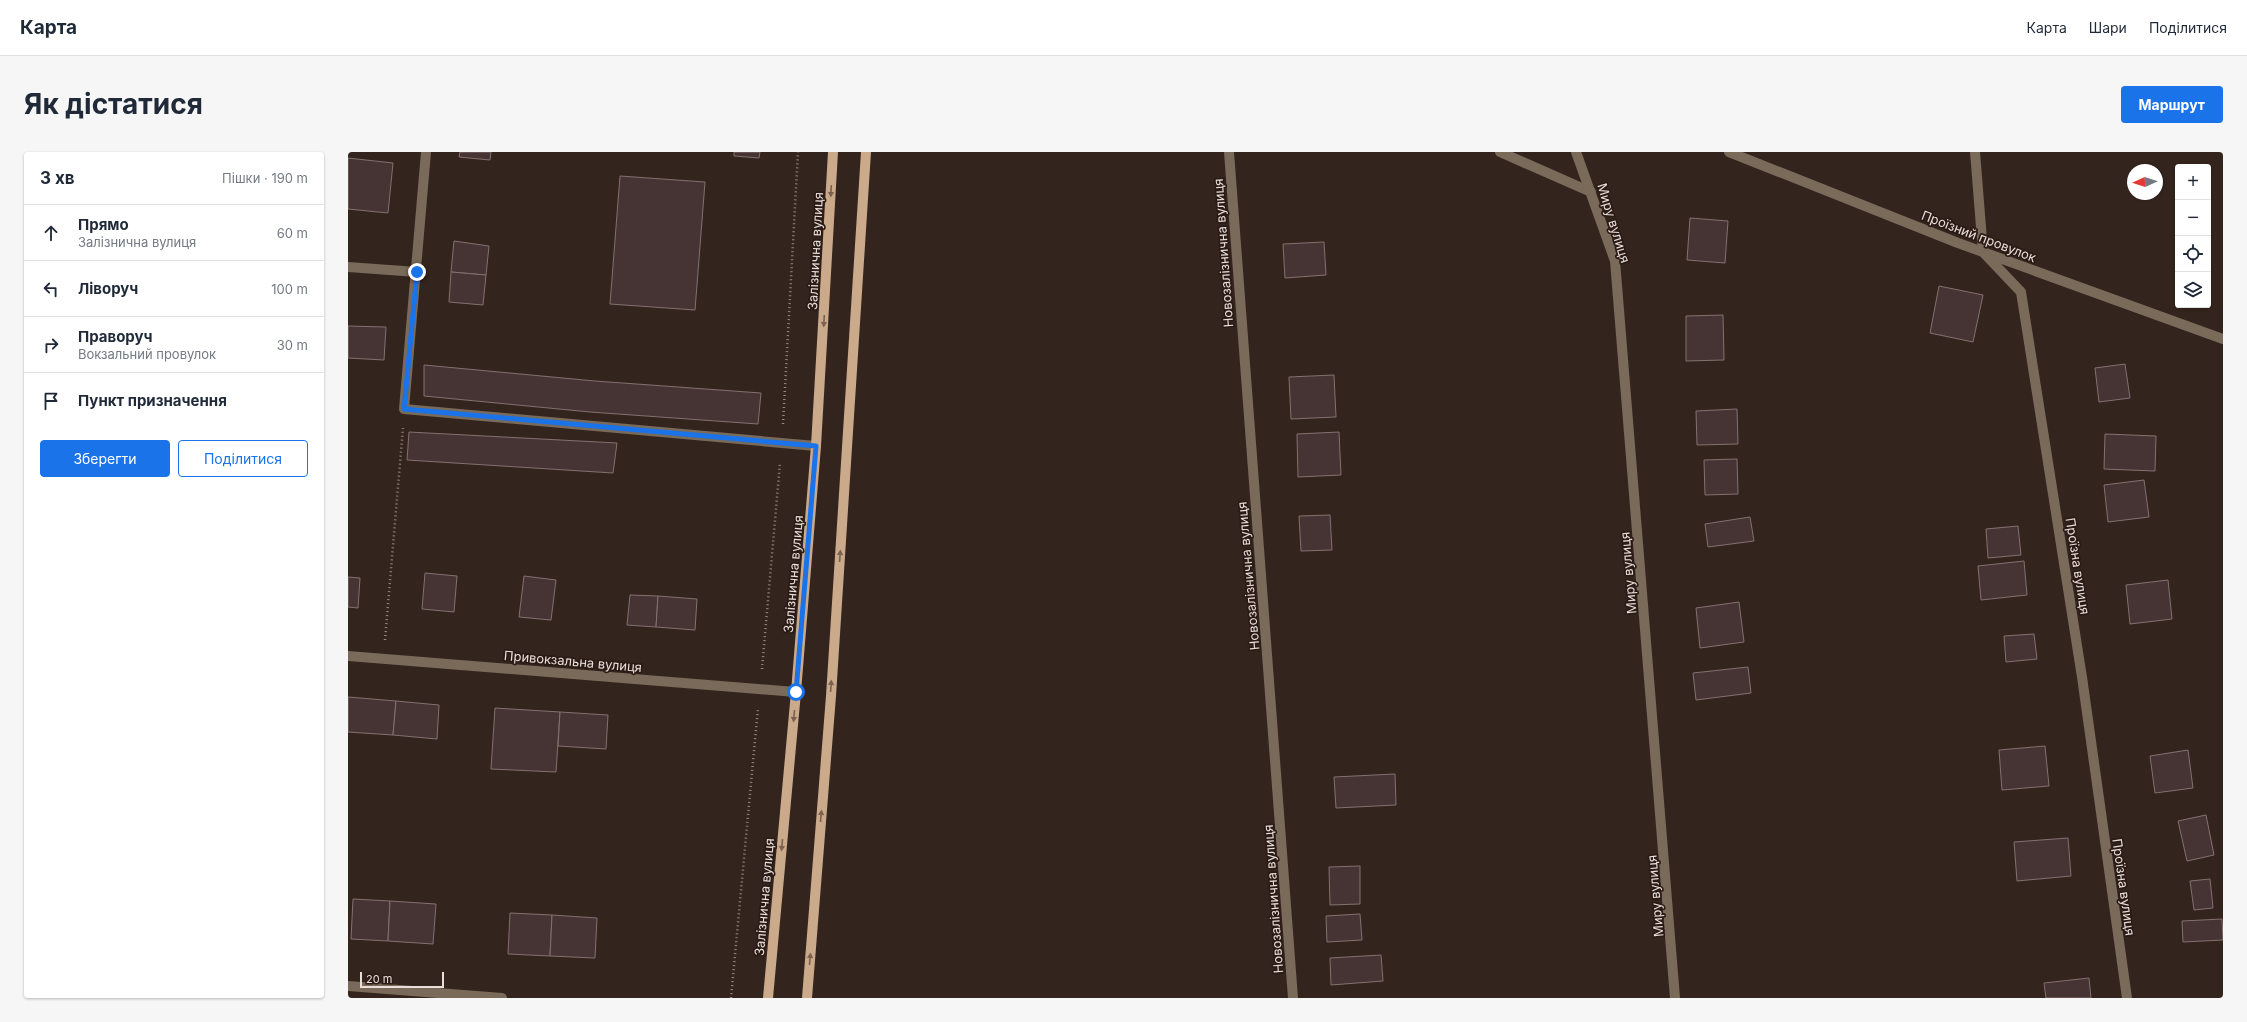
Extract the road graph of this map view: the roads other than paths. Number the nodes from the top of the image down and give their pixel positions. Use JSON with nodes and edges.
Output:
{"nodes":[{"id":1,"x":426,"y":152,"type":"edge"},
{"id":2,"x":834,"y":152,"type":"edge"},
{"id":3,"x":866,"y":152,"type":"edge"},
{"id":4,"x":1228,"y":152,"type":"edge"},
{"id":5,"x":1500,"y":152,"type":"edge"},
{"id":6,"x":1576,"y":152,"type":"edge"},
{"id":7,"x":1729,"y":152,"type":"edge"},
{"id":8,"x":1975,"y":152,"type":"edge"},
{"id":9,"x":1592,"y":192,"type":"junction"},
{"id":10,"x":1983,"y":252,"type":"junction"},
{"id":11,"x":348,"y":267,"type":"edge"},
{"id":12,"x":417,"y":272,"type":"junction"},
{"id":13,"x":2223,"y":339,"type":"edge"},
{"id":14,"x":816,"y":446,"type":"junction"},
{"id":15,"x":348,"y":656,"type":"edge"},
{"id":16,"x":796,"y":692,"type":"junction"},
{"id":17,"x":348,"y":986,"type":"edge"},
{"id":18,"x":502,"y":998,"type":"edge"},
{"id":19,"x":768,"y":998,"type":"edge"},
{"id":20,"x":807,"y":998,"type":"edge"},
{"id":21,"x":1293,"y":998,"type":"edge"},
{"id":22,"x":1675,"y":998,"type":"edge"},
{"id":23,"x":2127,"y":998,"type":"edge"}],
"edges":[{"from":1,"to":12,"type":"street"},
{"from":2,"to":14,"type":"main road","name":"Залізнична вулиця","one_way":true},
{"from":20,"to":3,"type":"main road","one_way":true},
{"from":4,"to":21,"type":"street","name":"Новозалізнична вулиця"},
{"from":5,"to":9,"type":"street"},
{"from":6,"to":9,"type":"street","name":"Миру вулиця"},
{"from":7,"to":10,"type":"street","name":"Проїзний провулок"},
{"from":8,"to":10,"type":"street"},
{"from":9,"to":22,"type":"street","name":"Миру вулиця"},
{"from":10,"to":13,"type":"street","name":"Проїзний провулок"},
{"from":10,"to":23,"type":"street","name":"Проїзна вулиця"},
{"from":11,"to":12,"type":"street"},
{"from":12,"to":14,"type":"street"},
{"from":14,"to":16,"type":"main road","name":"Залізнична вулиця"},
{"from":15,"to":16,"type":"street","name":"Привокзальна вулиця"},
{"from":16,"to":19,"type":"main road","name":"Залізнична вулиця","one_way":true},
{"from":17,"to":18,"type":"street"}]}
